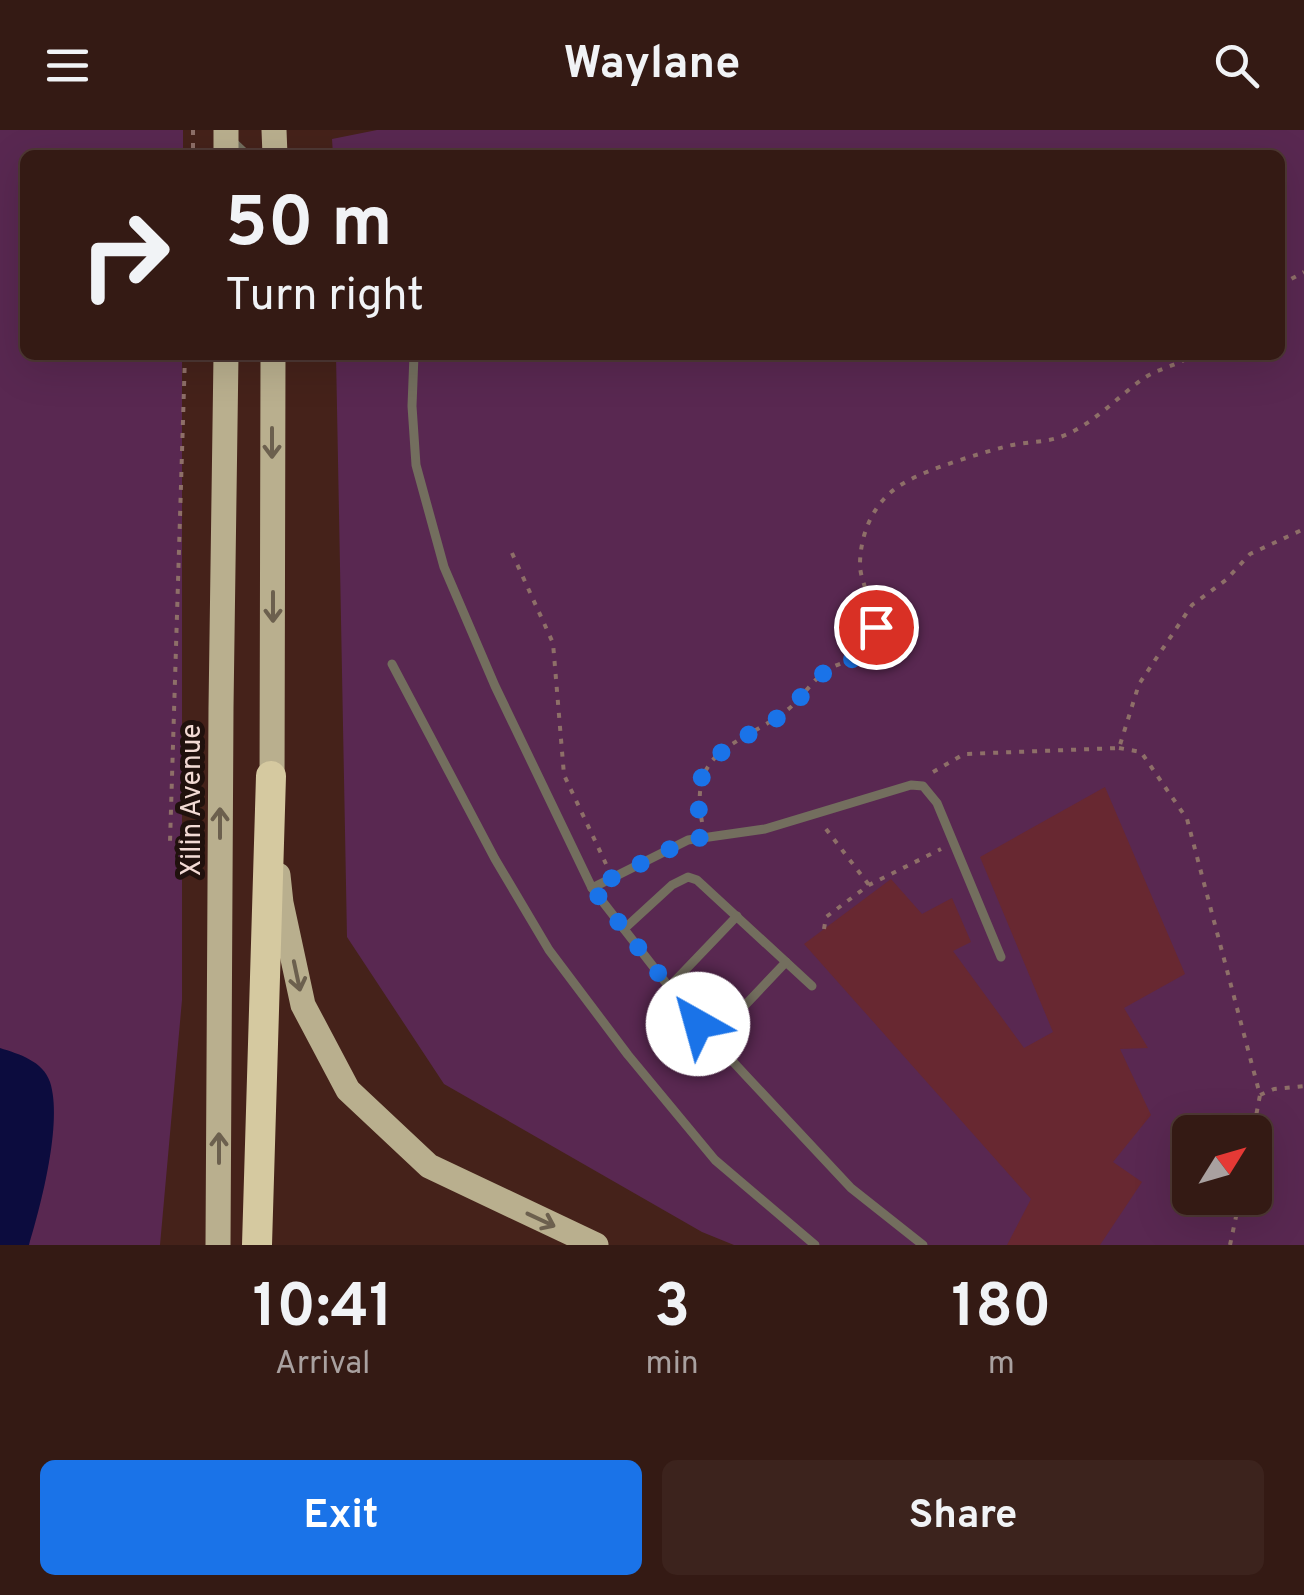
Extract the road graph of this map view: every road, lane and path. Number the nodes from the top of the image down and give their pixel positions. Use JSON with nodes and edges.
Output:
{"nodes":[{"id":1,"x":186,"y":360,"type":"edge"},
{"id":2,"x":226,"y":360,"type":"edge"},
{"id":3,"x":272,"y":360,"type":"edge"},
{"id":4,"x":414,"y":360,"type":"edge"},
{"id":5,"x":1186,"y":360,"type":"edge"},
{"id":6,"x":1304,"y":530,"type":"edge"},
{"id":7,"x":512,"y":553,"type":"dead end"},
{"id":8,"x":392,"y":664,"type":"dead end"},
{"id":9,"x":1120,"y":748,"type":"junction"},
{"id":10,"x":271,"y":776,"type":"junction"},
{"id":11,"x":911,"y":785,"type":"junction"},
{"id":12,"x":814,"y":813,"type":"junction"},
{"id":13,"x":704,"y":837,"type":"junction"},
{"id":14,"x":220,"y":840,"type":"junction"},
{"id":15,"x":954,"y":843,"type":"junction"},
{"id":16,"x":612,"y":878,"type":"junction"},
{"id":17,"x":869,"y":885,"type":"junction"},
{"id":18,"x":592,"y":888,"type":"junction"},
{"id":19,"x":737,"y":916,"type":"junction"},
{"id":20,"x":624,"y":929,"type":"junction"},
{"id":21,"x":824,"y":929,"type":"dead end"},
{"id":22,"x":1001,"y":956,"type":"dead end"},
{"id":23,"x":786,"y":962,"type":"junction"},
{"id":24,"x":812,"y":986,"type":"dead end"},
{"id":25,"x":669,"y":987,"type":"junction"},
{"id":26,"x":713,"y":1040,"type":"junction"},
{"id":27,"x":1304,"y":1086,"type":"edge"},
{"id":28,"x":1260,"y":1095,"type":"junction"},
{"id":29,"x":1256,"y":1115,"type":"edge"},
{"id":30,"x":1236,"y":1215,"type":"edge"},
{"id":31,"x":218,"y":1245,"type":"edge"},
{"id":32,"x":257,"y":1245,"type":"edge"},
{"id":33,"x":596,"y":1245,"type":"edge"},
{"id":34,"x":815,"y":1245,"type":"edge"},
{"id":35,"x":923,"y":1245,"type":"edge"},
{"id":36,"x":1230,"y":1245,"type":"edge"}],
"edges":[{"from":1,"to":14,"type":"path"},
{"from":14,"to":2,"type":"main road","name":"Xilin Avenue","one_way":true},
{"from":3,"to":10,"type":"main road","one_way":true},
{"from":4,"to":18,"type":"lane"},
{"from":5,"to":13,"type":"path"},
{"from":6,"to":9,"type":"path"},
{"from":7,"to":16,"type":"path"},
{"from":8,"to":34,"type":"lane"},
{"from":9,"to":11,"type":"path"},
{"from":9,"to":28,"type":"path"},
{"from":10,"to":32,"type":"highway"},
{"from":10,"to":33,"type":"main road","one_way":true},
{"from":11,"to":12,"type":"lane"},
{"from":11,"to":15,"type":"lane"},
{"from":12,"to":13,"type":"lane"},
{"from":12,"to":17,"type":"path"},
{"from":13,"to":16,"type":"lane"},
{"from":31,"to":14,"type":"main road","name":"Xilin Avenue","one_way":true},
{"from":15,"to":17,"type":"path"},
{"from":15,"to":22,"type":"lane"},
{"from":16,"to":18,"type":"lane"},
{"from":17,"to":21,"type":"path"},
{"from":18,"to":20,"type":"lane"},
{"from":19,"to":20,"type":"lane"},
{"from":19,"to":23,"type":"lane"},
{"from":19,"to":25,"type":"lane"},
{"from":20,"to":25,"type":"lane"},
{"from":23,"to":24,"type":"lane"},
{"from":23,"to":26,"type":"lane"},
{"from":25,"to":26,"type":"lane"},
{"from":26,"to":35,"type":"lane"},
{"from":27,"to":28,"type":"path"},
{"from":28,"to":29,"type":"path"},
{"from":30,"to":36,"type":"path"}]}
